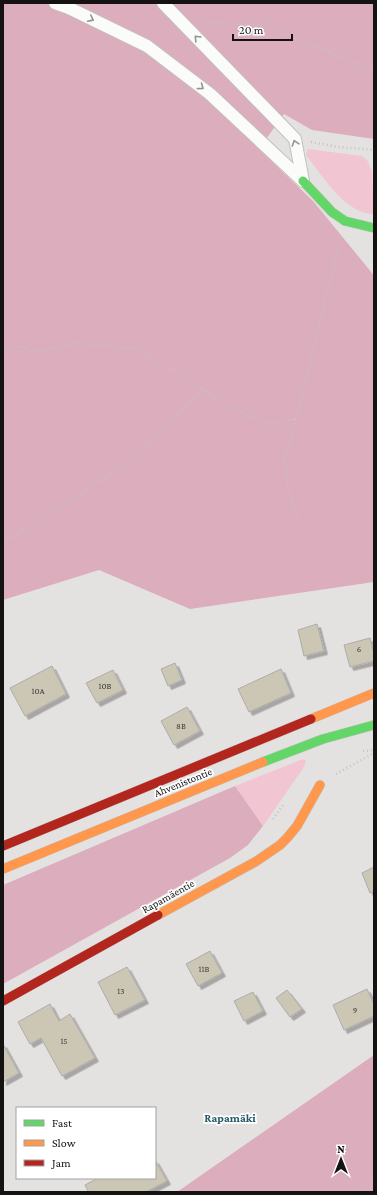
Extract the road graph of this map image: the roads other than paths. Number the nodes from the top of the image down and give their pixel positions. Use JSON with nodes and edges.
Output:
{"nodes":[{"id":1,"x":55,"y":3,"type":"edge"},
{"id":2,"x":163,"y":3,"type":"edge"},
{"id":3,"x":303,"y":181,"type":"junction"},
{"id":4,"x":374,"y":228,"type":"edge"},
{"id":5,"x":374,"y":693,"type":"edge"},
{"id":6,"x":374,"y":725,"type":"edge"},
{"id":7,"x":320,"y":785,"type":"road end"},
{"id":8,"x":3,"y":846,"type":"edge"},
{"id":9,"x":3,"y":869,"type":"edge"},
{"id":10,"x":3,"y":1000,"type":"edge"}],
"edges":[{"from":1,"to":3,"type":"lane","one_way":true},
{"from":3,"to":2,"type":"lane","one_way":true},
{"from":3,"to":4,"type":"street"},
{"from":5,"to":8,"type":"street"},
{"from":6,"to":9,"type":"street","name":"Ahvenistontie"},
{"from":7,"to":10,"type":"street","name":"Rapamäentie"}]}
